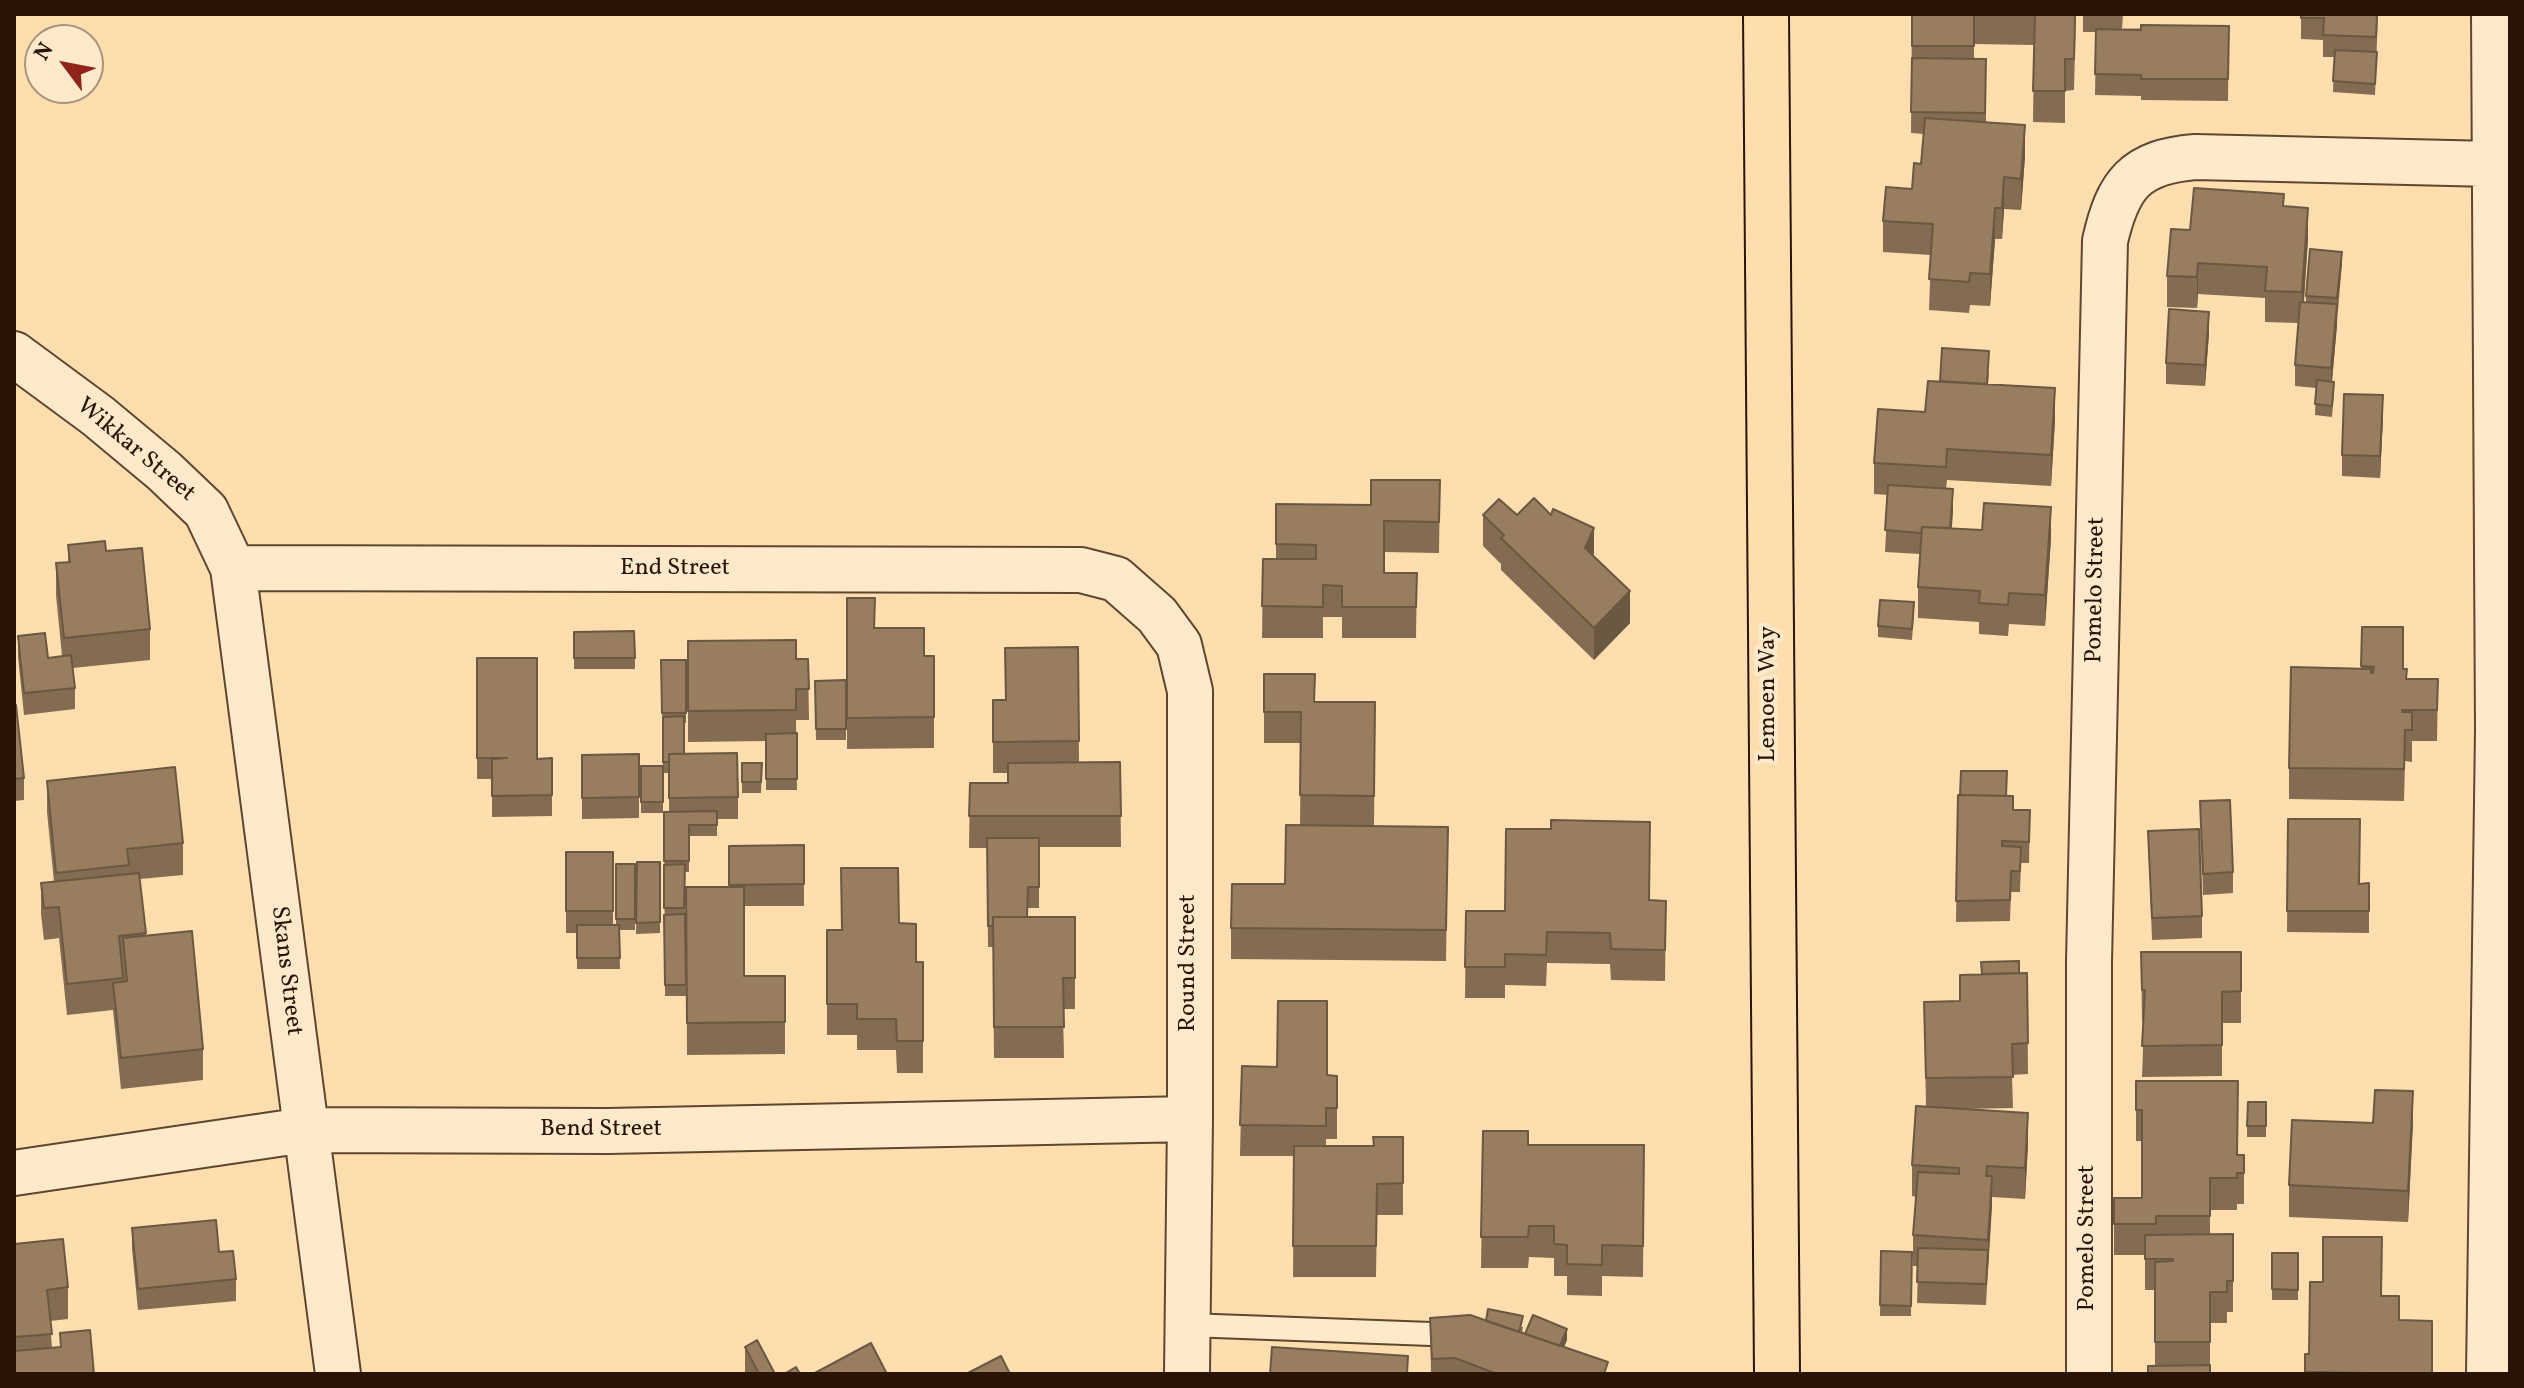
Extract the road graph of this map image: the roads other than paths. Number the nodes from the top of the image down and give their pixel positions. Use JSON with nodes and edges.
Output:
{"nodes":[{"id":1,"x":1766,"y":14,"type":"edge"},
{"id":2,"x":2494,"y":14,"type":"edge"},
{"id":3,"x":2499,"y":183,"type":"edge"},
{"id":4,"x":14,"y":354,"type":"edge"},
{"id":5,"x":233,"y":568,"type":"junction"},
{"id":6,"x":1116,"y":579,"type":"joint"},
{"id":7,"x":1190,"y":1119,"type":"junction"},
{"id":8,"x":305,"y":1130,"type":"junction"},
{"id":9,"x":14,"y":1173,"type":"edge"},
{"id":10,"x":1188,"y":1325,"type":"junction"},
{"id":11,"x":1467,"y":1335,"type":"edge"},
{"id":12,"x":338,"y":1374,"type":"edge"},
{"id":13,"x":1187,"y":1374,"type":"edge"},
{"id":14,"x":1777,"y":1374,"type":"edge"},
{"id":15,"x":2089,"y":1374,"type":"edge"},
{"id":16,"x":2489,"y":1374,"type":"edge"}],
"edges":[{"from":1,"to":14,"type":"highway","name":"Lemoen Way"},
{"from":2,"to":3,"type":"street"},
{"from":3,"to":15,"type":"street","name":"Pomelo Street"},
{"from":3,"to":16,"type":"street"},
{"from":4,"to":5,"type":"street","name":"Wikkar Street"},
{"from":5,"to":6,"type":"street","name":"End Street"},
{"from":5,"to":8,"type":"street","name":"Skans Street"},
{"from":6,"to":7,"type":"street","name":"Round Street"},
{"from":7,"to":8,"type":"street","name":"Bend Street"},
{"from":7,"to":10,"type":"street","name":"Round Street"},
{"from":8,"to":9,"type":"street","name":"Bend Street"},
{"from":8,"to":12,"type":"street","name":"Skans Street"},
{"from":10,"to":11,"type":"lane"},
{"from":10,"to":13,"type":"street","name":"Round Street"}]}
